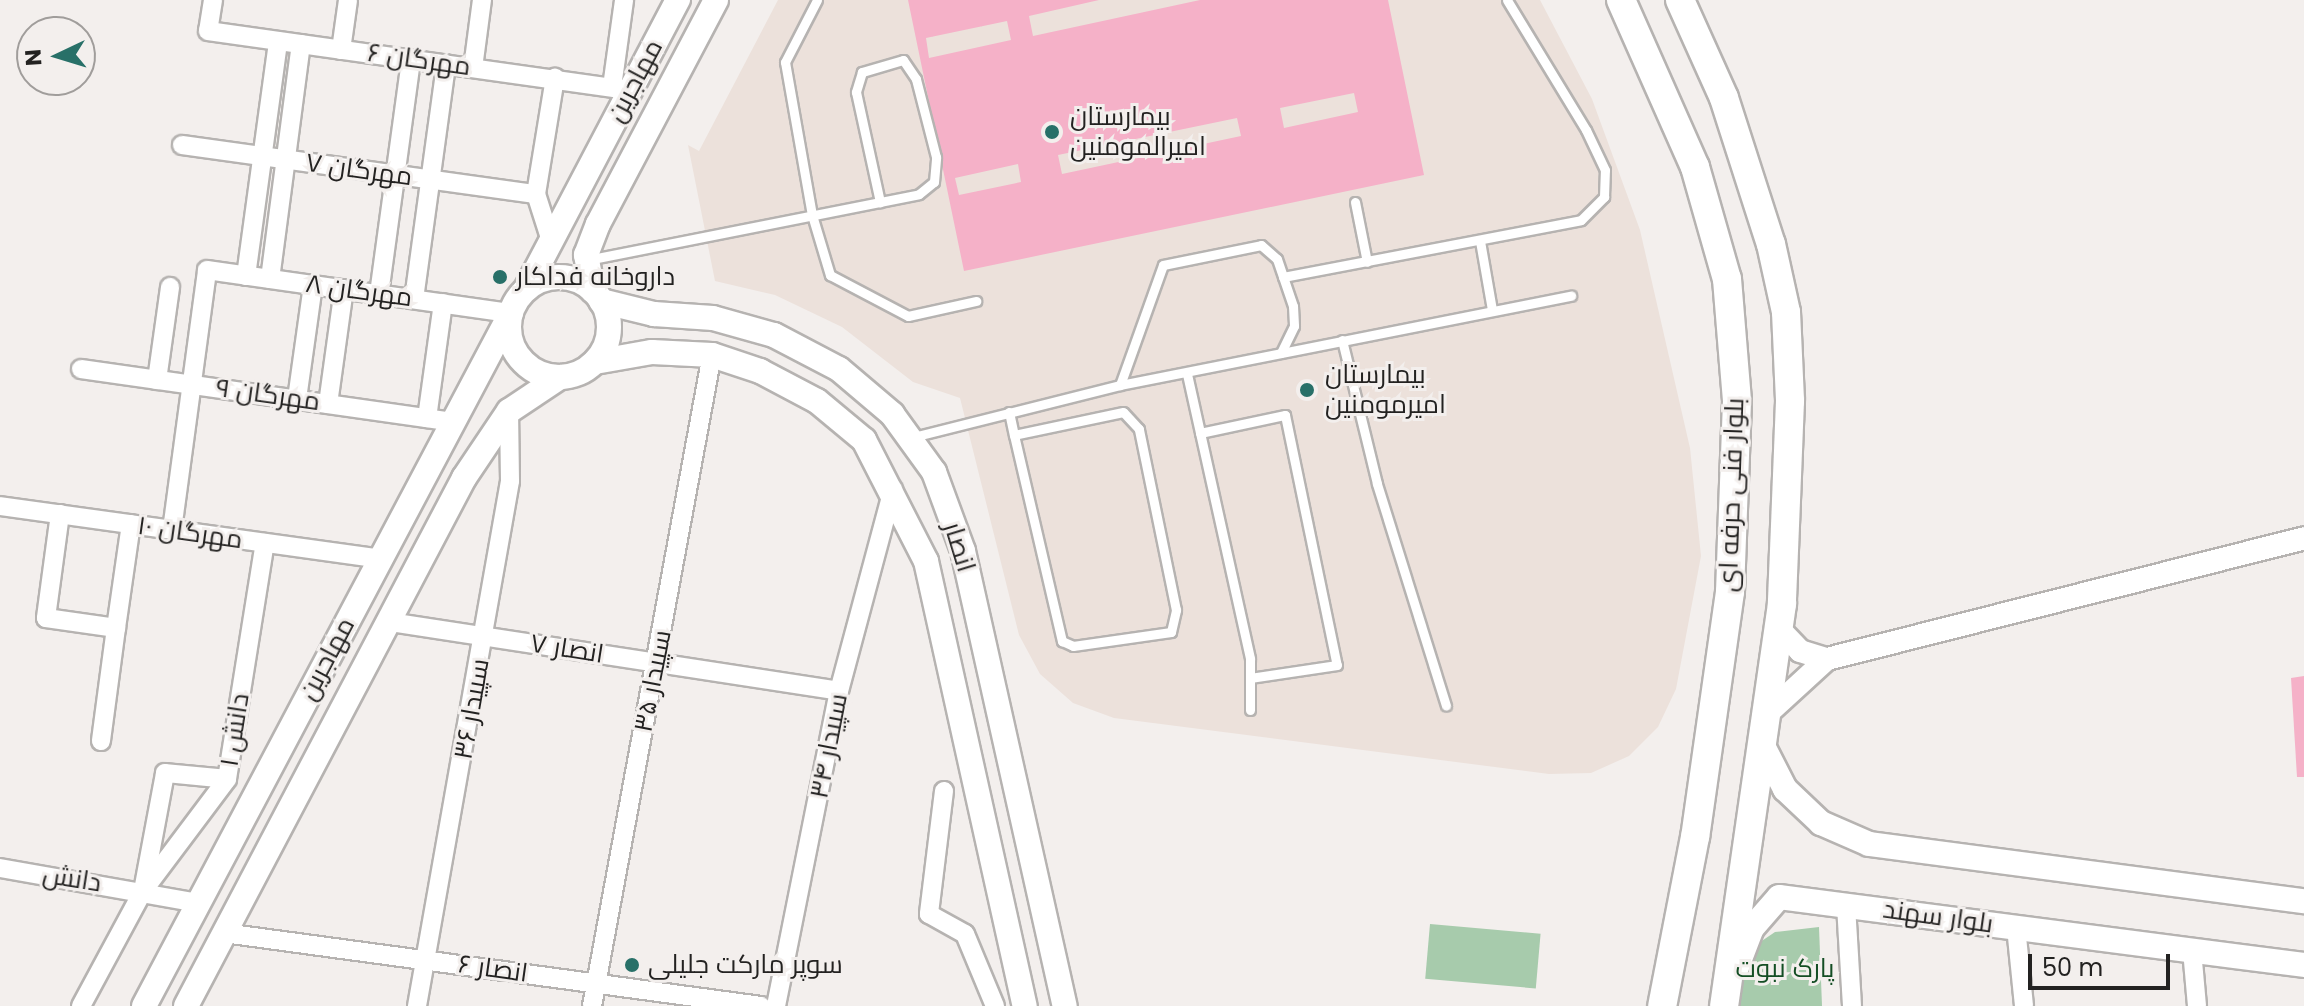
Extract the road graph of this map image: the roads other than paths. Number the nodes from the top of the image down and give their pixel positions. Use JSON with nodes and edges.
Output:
{"nodes":[{"id":1,"x":213,"y":0,"type":"edge"},
{"id":2,"x":348,"y":0,"type":"edge"},
{"id":3,"x":482,"y":0,"type":"edge"},
{"id":4,"x":624,"y":0,"type":"edge"},
{"id":5,"x":678,"y":0,"type":"edge"},
{"id":6,"x":716,"y":0,"type":"edge"},
{"id":7,"x":817,"y":0,"type":"edge"},
{"id":8,"x":1507,"y":0,"type":"edge"},
{"id":9,"x":1621,"y":0,"type":"edge"},
{"id":10,"x":1680,"y":0,"type":"edge"},
{"id":11,"x":278,"y":41,"type":"junction"},
{"id":12,"x":301,"y":44,"type":"junction"},
{"id":13,"x":341,"y":50,"type":"junction"},
{"id":14,"x":411,"y":59,"type":"junction"},
{"id":15,"x":446,"y":64,"type":"junction"},
{"id":16,"x":473,"y":68,"type":"junction"},
{"id":17,"x":555,"y":78,"type":"junction"},
{"id":18,"x":621,"y":88,"type":"junction"},
{"id":19,"x":182,"y":145,"type":"dead end"},
{"id":20,"x":263,"y":157,"type":"junction"},
{"id":21,"x":286,"y":160,"type":"junction"},
{"id":22,"x":395,"y":175,"type":"junction"},
{"id":23,"x":430,"y":179,"type":"junction"},
{"id":24,"x":536,"y":194,"type":"junction"},
{"id":25,"x":880,"y":202,"type":"junction"},
{"id":26,"x":1355,"y":202,"type":"dead end"},
{"id":27,"x":812,"y":215,"type":"junction"},
{"id":28,"x":551,"y":241,"type":"junction"},
{"id":29,"x":1480,"y":241,"type":"junction"},
{"id":30,"x":587,"y":260,"type":"junction"},
{"id":31,"x":1367,"y":262,"type":"junction"},
{"id":32,"x":246,"y":276,"type":"junction"},
{"id":33,"x":1283,"y":277,"type":"junction"},
{"id":34,"x":270,"y":279,"type":"junction"},
{"id":35,"x":313,"y":285,"type":"junction"},
{"id":36,"x":170,"y":287,"type":"dead end"},
{"id":37,"x":344,"y":289,"type":"junction"},
{"id":38,"x":526,"y":289,"type":"junction"},
{"id":39,"x":379,"y":294,"type":"junction"},
{"id":40,"x":597,"y":296,"type":"junction"},
{"id":41,"x":1571,"y":296,"type":"dead end"},
{"id":42,"x":414,"y":299,"type":"junction"},
{"id":43,"x":976,"y":301,"type":"dead end"},
{"id":44,"x":443,"y":303,"type":"junction"},
{"id":45,"x":1492,"y":310,"type":"junction"},
{"id":46,"x":511,"y":313,"type":"junction"},
{"id":47,"x":1342,"y":340,"type":"junction"},
{"id":48,"x":1281,"y":353,"type":"junction"},
{"id":49,"x":712,"y":355,"type":"junction"},
{"id":50,"x":595,"y":362,"type":"junction"},
{"id":51,"x":81,"y":369,"type":"dead end"},
{"id":52,"x":1187,"y":374,"type":"junction"},
{"id":53,"x":560,"y":377,"type":"junction"},
{"id":54,"x":157,"y":380,"type":"junction"},
{"id":55,"x":192,"y":385,"type":"junction"},
{"id":56,"x":1120,"y":385,"type":"junction"},
{"id":57,"x":297,"y":399,"type":"junction"},
{"id":58,"x":328,"y":404,"type":"junction"},
{"id":59,"x":509,"y":411,"type":"junction"},
{"id":60,"x":1009,"y":412,"type":"junction"},
{"id":61,"x":427,"y":418,"type":"junction"},
{"id":62,"x":454,"y":422,"type":"junction"},
{"id":63,"x":1200,"y":433,"type":"junction"},
{"id":64,"x":1014,"y":435,"type":"junction"},
{"id":65,"x":910,"y":438,"type":"junction"},
{"id":66,"x":893,"y":489,"type":"junction"},
{"id":67,"x":0,"y":506,"type":"edge"},
{"id":68,"x":60,"y":514,"type":"junction"},
{"id":69,"x":131,"y":524,"type":"junction"},
{"id":70,"x":172,"y":530,"type":"junction"},
{"id":71,"x":2304,"y":538,"type":"edge"},
{"id":72,"x":265,"y":543,"type":"junction"},
{"id":73,"x":380,"y":559,"type":"junction"},
{"id":74,"x":1782,"y":604,"type":"junction"},
{"id":75,"x":390,"y":622,"type":"junction"},
{"id":76,"x":116,"y":628,"type":"junction"},
{"id":77,"x":485,"y":636,"type":"junction"},
{"id":78,"x":1827,"y":659,"type":"junction"},
{"id":79,"x":656,"y":664,"type":"junction"},
{"id":80,"x":1250,"y":678,"type":"junction"},
{"id":81,"x":839,"y":691,"type":"junction"},
{"id":82,"x":1446,"y":706,"type":"dead end"},
{"id":83,"x":1250,"y":710,"type":"dead end"},
{"id":84,"x":999,"y":713,"type":"junction"},
{"id":85,"x":1768,"y":713,"type":"junction"},
{"id":86,"x":962,"y":721,"type":"junction"},
{"id":87,"x":101,"y":741,"type":"dead end"},
{"id":88,"x":1761,"y":742,"type":"junction"},
{"id":89,"x":227,"y":779,"type":"junction"},
{"id":90,"x":944,"y":791,"type":"dead end"},
{"id":91,"x":0,"y":868,"type":"edge"},
{"id":92,"x":143,"y":891,"type":"junction"},
{"id":93,"x":2304,"y":901,"type":"edge"},
{"id":94,"x":199,"y":903,"type":"junction"},
{"id":95,"x":1846,"y":905,"type":"junction"},
{"id":96,"x":2016,"y":927,"type":"junction"},
{"id":97,"x":224,"y":933,"type":"junction"},
{"id":98,"x":2192,"y":950,"type":"junction"},
{"id":99,"x":426,"y":960,"type":"junction"},
{"id":100,"x":2304,"y":965,"type":"edge"},
{"id":101,"x":595,"y":983,"type":"junction"},
{"id":102,"x":1725,"y":1001,"type":"edge"},
{"id":103,"x":81,"y":1006,"type":"edge"},
{"id":104,"x":144,"y":1006,"type":"edge"},
{"id":105,"x":186,"y":1006,"type":"edge"},
{"id":106,"x":417,"y":1006,"type":"edge"},
{"id":107,"x":592,"y":1006,"type":"edge"},
{"id":108,"x":761,"y":1006,"type":"edge"},
{"id":109,"x":776,"y":1006,"type":"edge"},
{"id":110,"x":995,"y":1006,"type":"edge"},
{"id":111,"x":1025,"y":1006,"type":"edge"},
{"id":112,"x":1065,"y":1006,"type":"edge"},
{"id":113,"x":1662,"y":1006,"type":"edge"},
{"id":114,"x":1852,"y":1006,"type":"edge"},
{"id":115,"x":2024,"y":1006,"type":"edge"},
{"id":116,"x":2197,"y":1006,"type":"edge"}],
"edges":[{"from":1,"to":11,"type":"street","name":"مهرگان ۶"},
{"from":2,"to":13,"type":"street"},
{"from":3,"to":16,"type":"street"},
{"from":4,"to":18,"type":"street"},
{"from":5,"to":18,"type":"main road","name":"مهاجرین"},
{"from":6,"to":30,"type":"main road","name":"مهاجرین"},
{"from":7,"to":27,"type":"lane"},
{"from":8,"to":29,"type":"lane"},
{"from":9,"to":113,"type":"main road","name":"بلوار فنی حرفه ای"},
{"from":10,"to":74,"type":"main road","name":"بلوار فنی حرفه ای"},
{"from":11,"to":12,"type":"street","name":"مهرگان ۶"},
{"from":11,"to":20,"type":"street"},
{"from":12,"to":13,"type":"street","name":"مهرگان ۶"},
{"from":12,"to":21,"type":"street"},
{"from":13,"to":14,"type":"street","name":"مهرگان ۶"},
{"from":14,"to":15,"type":"street","name":"مهرگان ۶"},
{"from":14,"to":22,"type":"street"},
{"from":15,"to":16,"type":"street","name":"مهرگان ۶"},
{"from":15,"to":23,"type":"street"},
{"from":16,"to":17,"type":"street","name":"مهرگان ۶"},
{"from":17,"to":18,"type":"street","name":"مهرگان ۶"},
{"from":17,"to":24,"type":"street"},
{"from":18,"to":28,"type":"main road","name":"مهاجرین"},
{"from":19,"to":20,"type":"street","name":"مهرگان ۷"},
{"from":20,"to":21,"type":"street","name":"مهرگان ۷"},
{"from":20,"to":32,"type":"street"},
{"from":21,"to":22,"type":"street","name":"مهرگان ۷"},
{"from":21,"to":34,"type":"street"},
{"from":22,"to":23,"type":"street","name":"مهرگان ۷"},
{"from":22,"to":39,"type":"street"},
{"from":23,"to":24,"type":"street","name":"مهرگان ۷"},
{"from":23,"to":42,"type":"street"},
{"from":24,"to":28,"type":"street"},
{"from":25,"to":25,"type":"lane"},
{"from":25,"to":27,"type":"lane"},
{"from":26,"to":31,"type":"lane"},
{"from":27,"to":30,"type":"lane"},
{"from":27,"to":43,"type":"lane"},
{"from":28,"to":38,"type":"main road","name":"مهاجرین"},
{"from":29,"to":31,"type":"lane"},
{"from":29,"to":45,"type":"lane"},
{"from":30,"to":40,"type":"main road","name":"مهاجرین"},
{"from":31,"to":33,"type":"lane"},
{"from":32,"to":34,"type":"street","name":"مهرگان ۸"},
{"from":32,"to":55,"type":"street","name":"مهرگان ۸"},
{"from":33,"to":48,"type":"lane"},
{"from":33,"to":56,"type":"lane"},
{"from":34,"to":35,"type":"street","name":"مهرگان ۸"},
{"from":35,"to":37,"type":"street","name":"مهرگان ۸"},
{"from":35,"to":57,"type":"street"},
{"from":36,"to":54,"type":"street"},
{"from":37,"to":39,"type":"street","name":"مهرگان ۸"},
{"from":37,"to":58,"type":"street"},
{"from":38,"to":40,"type":"main road"},
{"from":38,"to":46,"type":"main road"},
{"from":39,"to":42,"type":"street","name":"مهرگان ۸"},
{"from":40,"to":50,"type":"main road"},
{"from":40,"to":65,"type":"main road","name":"انصار"},
{"from":41,"to":45,"type":"lane"},
{"from":42,"to":44,"type":"street","name":"مهرگان ۸"},
{"from":44,"to":46,"type":"street","name":"مهرگان ۸"},
{"from":44,"to":61,"type":"street"},
{"from":45,"to":47,"type":"lane"},
{"from":46,"to":53,"type":"main road"},
{"from":46,"to":62,"type":"main road","name":"مهاجرین"},
{"from":47,"to":48,"type":"lane"},
{"from":47,"to":82,"type":"lane"},
{"from":48,"to":52,"type":"lane"},
{"from":49,"to":50,"type":"main road","name":"انصار"},
{"from":49,"to":66,"type":"main road","name":"انصار"},
{"from":49,"to":79,"type":"street","name":"سپیدار ۳۵"},
{"from":50,"to":53,"type":"main road"},
{"from":51,"to":54,"type":"street","name":"مهرگان ۹"},
{"from":52,"to":56,"type":"lane"},
{"from":52,"to":63,"type":"lane"},
{"from":53,"to":59,"type":"main road","name":"مهاجرین"},
{"from":54,"to":55,"type":"street","name":"مهرگان ۹"},
{"from":55,"to":57,"type":"street","name":"مهرگان ۹"},
{"from":55,"to":70,"type":"street"},
{"from":56,"to":60,"type":"lane"},
{"from":57,"to":58,"type":"street","name":"مهرگان ۹"},
{"from":58,"to":61,"type":"street","name":"مهرگان ۹"},
{"from":59,"to":75,"type":"main road","name":"مهاجرین"},
{"from":59,"to":77,"type":"street","name":"سپیدار ۳۶"},
{"from":60,"to":64,"type":"lane"},
{"from":60,"to":65,"type":"lane"},
{"from":61,"to":62,"type":"street","name":"مهرگان ۹"},
{"from":62,"to":73,"type":"main road","name":"مهاجرین"},
{"from":63,"to":80,"type":"lane"},
{"from":63,"to":80,"type":"lane"},
{"from":64,"to":64,"type":"lane"},
{"from":65,"to":84,"type":"main road","name":"انصار"},
{"from":66,"to":81,"type":"street","name":"سپیدار ۳۴"},
{"from":66,"to":86,"type":"main road","name":"انصار"},
{"from":67,"to":68,"type":"street","name":"مهرگان ۱۰"},
{"from":68,"to":69,"type":"street","name":"مهرگان ۱۰"},
{"from":68,"to":76,"type":"street"},
{"from":69,"to":70,"type":"street","name":"مهرگان ۱۰"},
{"from":69,"to":76,"type":"street"},
{"from":70,"to":72,"type":"street","name":"مهرگان ۱۰"},
{"from":71,"to":78,"type":"street"},
{"from":72,"to":73,"type":"street","name":"مهرگان ۱۰"},
{"from":72,"to":89,"type":"street","name":"دانش ۱"},
{"from":73,"to":94,"type":"main road","name":"مهاجرین"},
{"from":74,"to":78,"type":"street"},
{"from":74,"to":85,"type":"main road","name":"بلوار فنی حرفه ای"},
{"from":75,"to":77,"type":"street","name":"انصار ۷"},
{"from":75,"to":97,"type":"main road","name":"مهاجرین"},
{"from":76,"to":87,"type":"street"},
{"from":77,"to":79,"type":"street","name":"انصار ۷"},
{"from":77,"to":99,"type":"street","name":"سپیدار ۳۶"},
{"from":78,"to":85,"type":"street"},
{"from":79,"to":81,"type":"street","name":"انصار ۷"},
{"from":79,"to":101,"type":"street","name":"سپیدار ۳۵"},
{"from":80,"to":83,"type":"lane"},
{"from":81,"to":109,"type":"street","name":"سپیدار ۳۴"},
{"from":84,"to":86,"type":"main road"},
{"from":84,"to":112,"type":"main road","name":"انصار"},
{"from":85,"to":88,"type":"main road","name":"بلوار فنی حرفه ای"},
{"from":86,"to":111,"type":"main road","name":"انصار"},
{"from":88,"to":93,"type":"main road"},
{"from":88,"to":102,"type":"main road","name":"بلوار فنی حرفه ای"},
{"from":89,"to":92,"type":"street","name":"دانش ۱"},
{"from":89,"to":92,"type":"street"},
{"from":90,"to":110,"type":"street"},
{"from":91,"to":92,"type":"street","name":"دانش"},
{"from":92,"to":94,"type":"street","name":"دانش"},
{"from":92,"to":103,"type":"street"},
{"from":94,"to":104,"type":"main road","name":"مهاجرین"},
{"from":95,"to":96,"type":"main road","name":"بلوار سهند"},
{"from":95,"to":102,"type":"main road","name":"بلوار سهند"},
{"from":95,"to":114,"type":"street"},
{"from":96,"to":98,"type":"main road","name":"بلوار سهند"},
{"from":96,"to":115,"type":"street"},
{"from":97,"to":99,"type":"street","name":"انصار ۶"},
{"from":97,"to":105,"type":"main road","name":"مهاجرین"},
{"from":98,"to":100,"type":"main road","name":"بلوار سهند"},
{"from":98,"to":116,"type":"street"},
{"from":99,"to":101,"type":"street","name":"انصار ۶"},
{"from":99,"to":106,"type":"street","name":"سپیدار ۳۶"},
{"from":101,"to":107,"type":"street","name":"سپیدار ۳۵"},
{"from":101,"to":108,"type":"street","name":"انصار ۶"}]}
